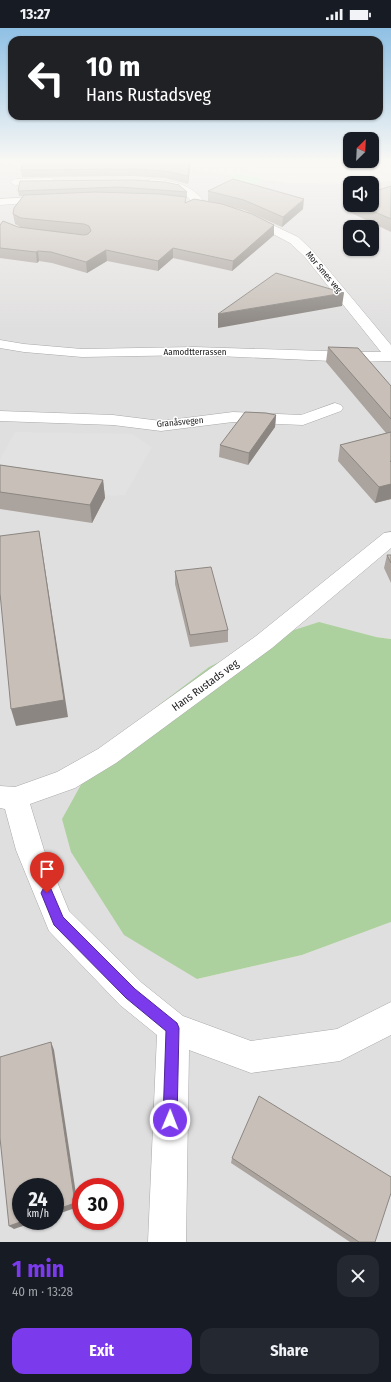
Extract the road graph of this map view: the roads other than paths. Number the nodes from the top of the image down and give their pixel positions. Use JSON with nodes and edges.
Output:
{"nodes":[{"id":1,"x":245,"y":217,"type":"edge"},
{"id":2,"x":0,"y":344,"type":"edge"},
{"id":3,"x":391,"y":355,"type":"edge"},
{"id":4,"x":335,"y":408,"type":"dead end"},
{"id":5,"x":0,"y":416,"type":"edge"},
{"id":6,"x":391,"y":538,"type":"edge"},
{"id":7,"x":8,"y":798,"type":"edge"},
{"id":8,"x":391,"y":1018,"type":"edge"},
{"id":9,"x":173,"y":1028,"type":"junction"},
{"id":10,"x":167,"y":1242,"type":"edge"}],
"edges":[{"from":1,"to":3,"type":"street","name":"Mor Smes veg"},
{"from":2,"to":3,"type":"street","name":"Aamodtterrassen"},
{"from":4,"to":5,"type":"street","name":"Granåsvegen"},
{"from":6,"to":7,"type":"street","name":"Hans Rustads veg"},
{"from":7,"to":9,"type":"street"},
{"from":8,"to":9,"type":"street"},
{"from":9,"to":10,"type":"street"}]}
